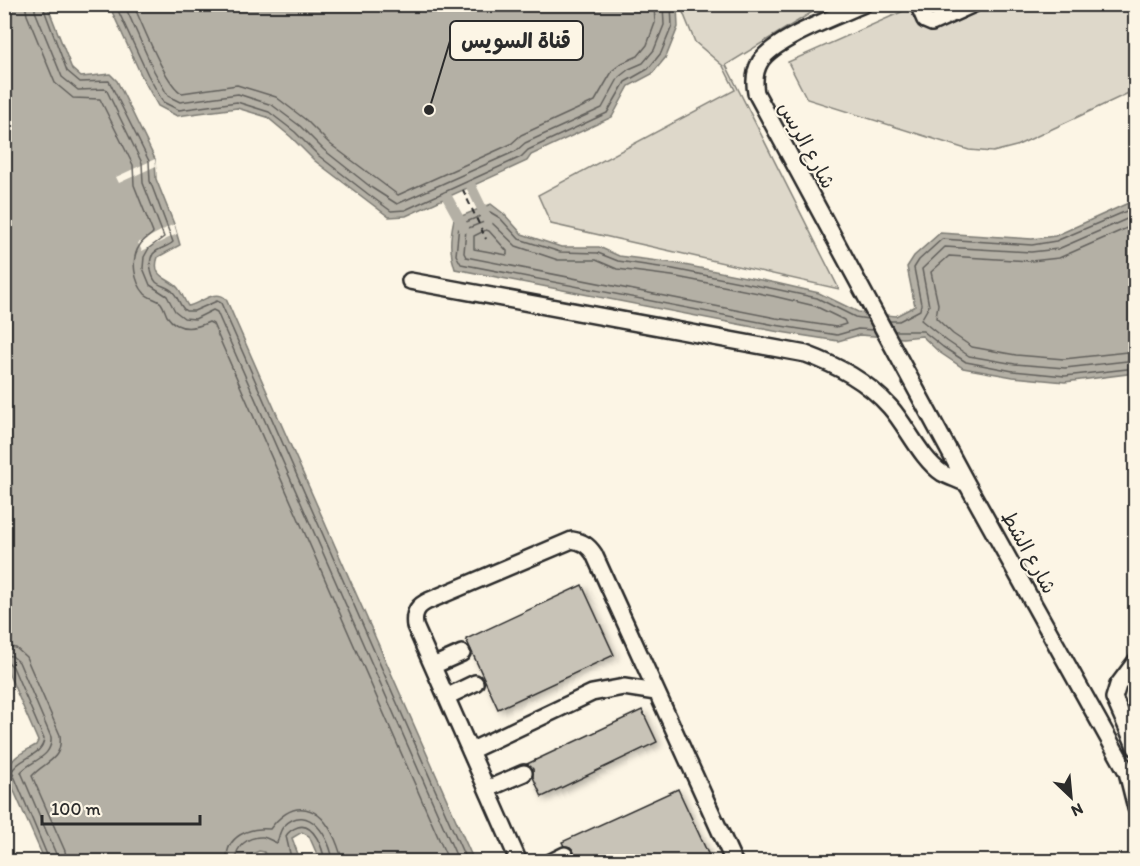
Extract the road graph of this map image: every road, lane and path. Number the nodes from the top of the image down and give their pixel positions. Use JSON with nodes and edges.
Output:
{"nodes":[{"id":1,"x":864,"y":4,"type":"edge"},
{"id":2,"x":918,"y":4,"type":"edge"},
{"id":3,"x":974,"y":4,"type":"edge"},
{"id":4,"x":463,"y":190,"type":"dead end"},
{"id":5,"x":486,"y":239,"type":"dead end"},
{"id":6,"x":410,"y":281,"type":"dead end"},
{"id":7,"x":896,"y":352,"type":"joint"},
{"id":8,"x":967,"y":484,"type":"junction"},
{"id":9,"x":462,"y":652,"type":"dead end"},
{"id":10,"x":1136,"y":661,"type":"edge"},
{"id":11,"x":433,"y":666,"type":"junction"},
{"id":12,"x":475,"y":683,"type":"dead end"},
{"id":13,"x":656,"y":692,"type":"junction"},
{"id":14,"x":447,"y":697,"type":"junction"},
{"id":15,"x":1136,"y":748,"type":"edge"},
{"id":16,"x":470,"y":751,"type":"junction"},
{"id":17,"x":524,"y":773,"type":"dead end"},
{"id":18,"x":1131,"y":774,"type":"edge"},
{"id":19,"x":487,"y":789,"type":"junction"},
{"id":20,"x":1136,"y":808,"type":"edge"},
{"id":21,"x":519,"y":861,"type":"edge"},
{"id":22,"x":734,"y":861,"type":"edge"}],
"edges":[{"from":1,"to":7,"type":"street","name":"شارع الريس"},
{"from":2,"to":3,"type":"street"},
{"from":4,"to":5,"type":"path"},
{"from":6,"to":8,"type":"street"},
{"from":7,"to":8,"type":"street","name":"شارع الشط"},
{"from":8,"to":18,"type":"street","name":"شارع الشط"},
{"from":9,"to":11,"type":"street"},
{"from":10,"to":15,"type":"street"},
{"from":11,"to":13,"type":"street"},
{"from":11,"to":14,"type":"street"},
{"from":12,"to":14,"type":"street"},
{"from":13,"to":16,"type":"street"},
{"from":13,"to":22,"type":"street"},
{"from":14,"to":16,"type":"street"},
{"from":16,"to":19,"type":"street"},
{"from":17,"to":19,"type":"street"},
{"from":18,"to":20,"type":"street","name":"شارع الشط"},
{"from":19,"to":21,"type":"street"}]}
